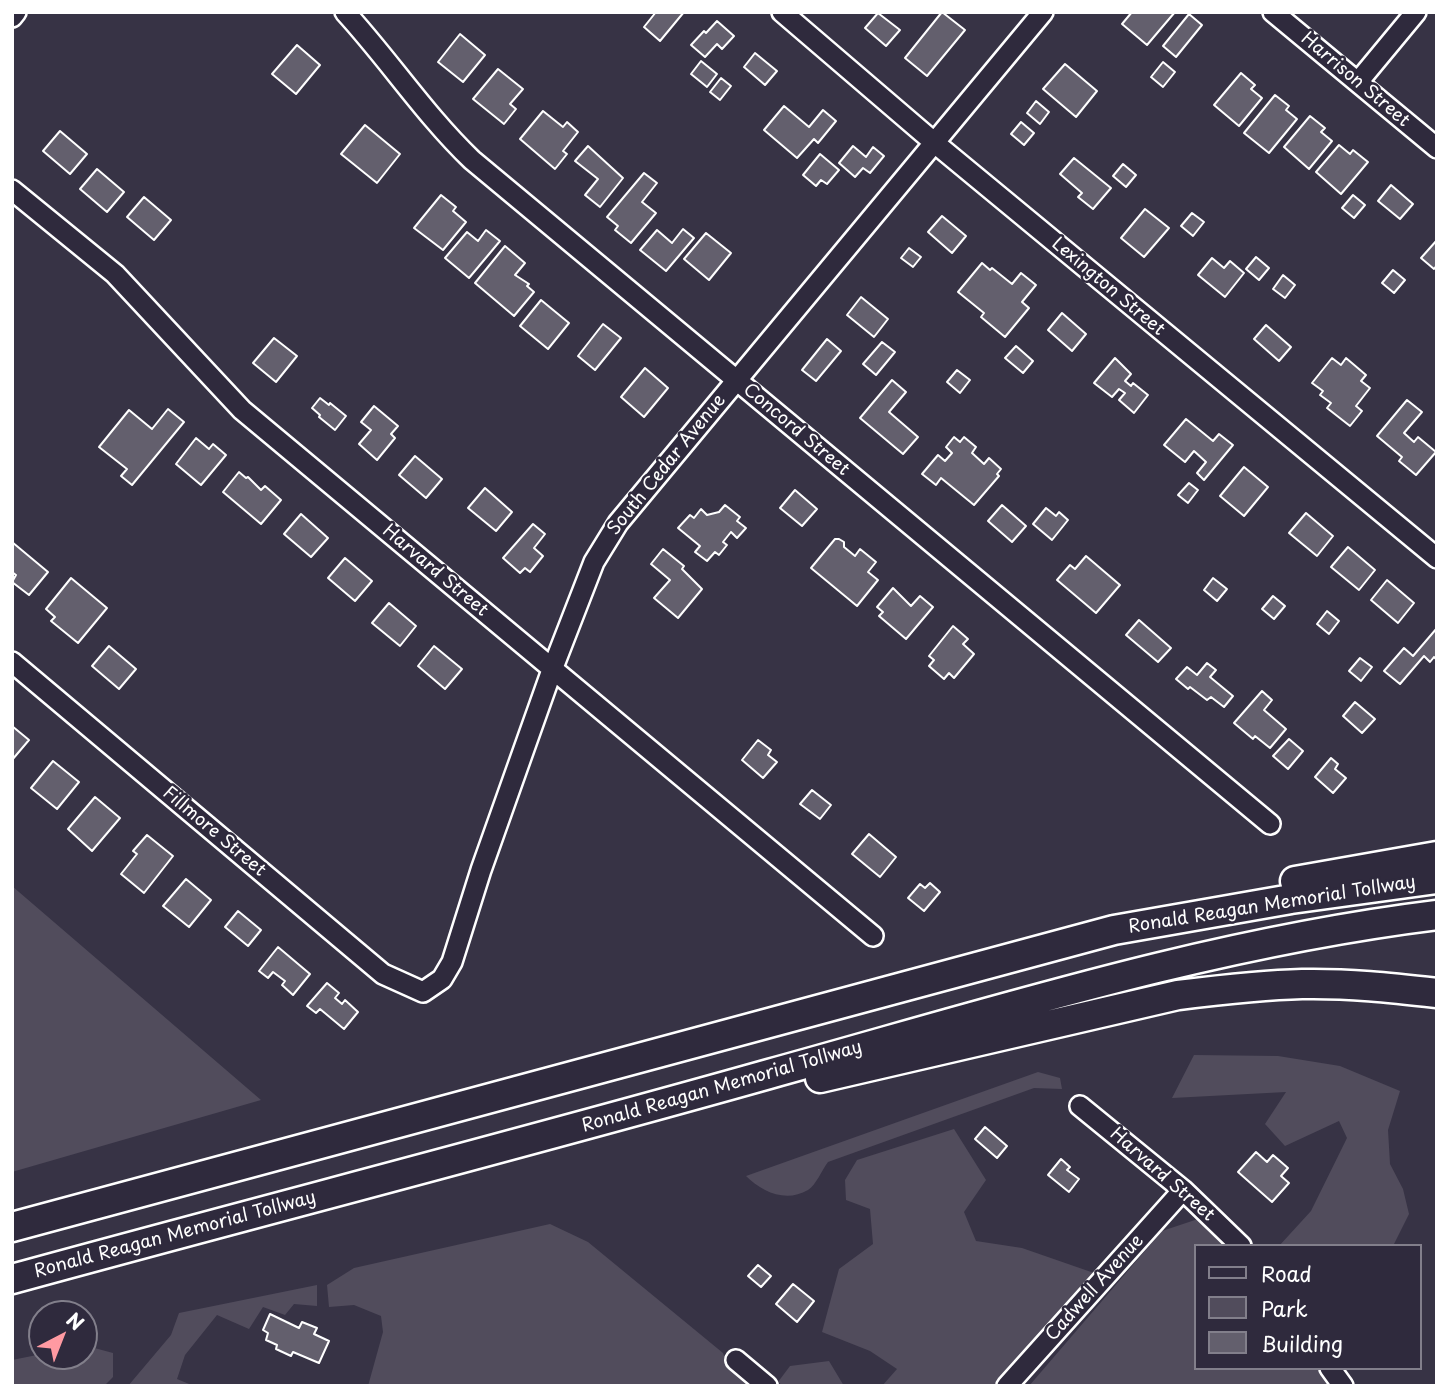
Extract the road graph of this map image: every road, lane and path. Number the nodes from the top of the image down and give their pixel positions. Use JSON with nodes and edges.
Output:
{"nodes":[{"id":1,"x":16,"y":12,"type":"edge"},
{"id":2,"x":345,"y":12,"type":"edge"},
{"id":3,"x":782,"y":12,"type":"edge"},
{"id":4,"x":1043,"y":12,"type":"edge"},
{"id":5,"x":1273,"y":12,"type":"edge"},
{"id":6,"x":1416,"y":12,"type":"edge"},
{"id":7,"x":12,"y":17,"type":"edge"},
{"id":8,"x":1358,"y":82,"type":"junction"},
{"id":9,"x":936,"y":144,"type":"junction"},
{"id":10,"x":1437,"y":148,"type":"edge"},
{"id":11,"x":12,"y":190,"type":"edge"},
{"id":12,"x":736,"y":380,"type":"junction"},
{"id":13,"x":1437,"y":558,"type":"edge"},
{"id":14,"x":12,"y":662,"type":"edge"},
{"id":15,"x":552,"y":670,"type":"junction"},
{"id":16,"x":1270,"y":824,"type":"dead end"},
{"id":17,"x":1437,"y":856,"type":"edge"},
{"id":18,"x":1437,"y":879,"type":"edge"},
{"id":19,"x":1437,"y":915,"type":"edge"},
{"id":20,"x":1114,"y":930,"type":"junction"},
{"id":21,"x":873,"y":936,"type":"dead end"},
{"id":22,"x":423,"y":992,"type":"joint"},
{"id":23,"x":1437,"y":993,"type":"edge"},
{"id":24,"x":1080,"y":1106,"type":"dead end"},
{"id":25,"x":561,"y":1132,"type":"junction"},
{"id":26,"x":1182,"y":1189,"type":"junction"},
{"id":27,"x":12,"y":1227,"type":"edge"},
{"id":28,"x":1239,"y":1244,"type":"edge"},
{"id":29,"x":12,"y":1279,"type":"edge"},
{"id":30,"x":736,"y":1360,"type":"dead end"},
{"id":31,"x":1331,"y":1370,"type":"edge"},
{"id":32,"x":767,"y":1386,"type":"edge"},
{"id":33,"x":1007,"y":1386,"type":"edge"},
{"id":34,"x":1343,"y":1386,"type":"edge"}],
"edges":[{"from":1,"to":7,"type":"street"},
{"from":2,"to":12,"type":"street","name":"Concord Street"},
{"from":3,"to":9,"type":"street","name":"Lexington Street"},
{"from":4,"to":9,"type":"street","name":"South Cedar Avenue"},
{"from":5,"to":8,"type":"street","name":"Harrison Street"},
{"from":6,"to":8,"type":"street"},
{"from":8,"to":10,"type":"street","name":"Harrison Street"},
{"from":9,"to":12,"type":"street","name":"South Cedar Avenue"},
{"from":9,"to":13,"type":"street","name":"Lexington Street"},
{"from":11,"to":15,"type":"street","name":"Harvard Street"},
{"from":12,"to":15,"type":"street","name":"South Cedar Avenue"},
{"from":12,"to":16,"type":"street","name":"Concord Street"},
{"from":14,"to":22,"type":"street","name":"Fillmore Street"},
{"from":15,"to":21,"type":"street","name":"Harvard Street"},
{"from":15,"to":22,"type":"street","name":"South Cedar Avenue"},
{"from":17,"to":20,"type":"highway"},
{"from":18,"to":20,"type":"highway","name":"Ronald Reagan Memorial Tollway"},
{"from":19,"to":25,"type":"highway","name":"Ronald Reagan Memorial Tollway"},
{"from":20,"to":27,"type":"highway","name":"Ronald Reagan Memorial Tollway"},
{"from":23,"to":25,"type":"highway"},
{"from":24,"to":26,"type":"street","name":"Harvard Street"},
{"from":25,"to":29,"type":"highway","name":"Ronald Reagan Memorial Tollway"},
{"from":26,"to":28,"type":"street","name":"Harvard Street"},
{"from":26,"to":33,"type":"street","name":"Cadwell Avenue"},
{"from":30,"to":32,"type":"street"},
{"from":31,"to":34,"type":"street"}]}
